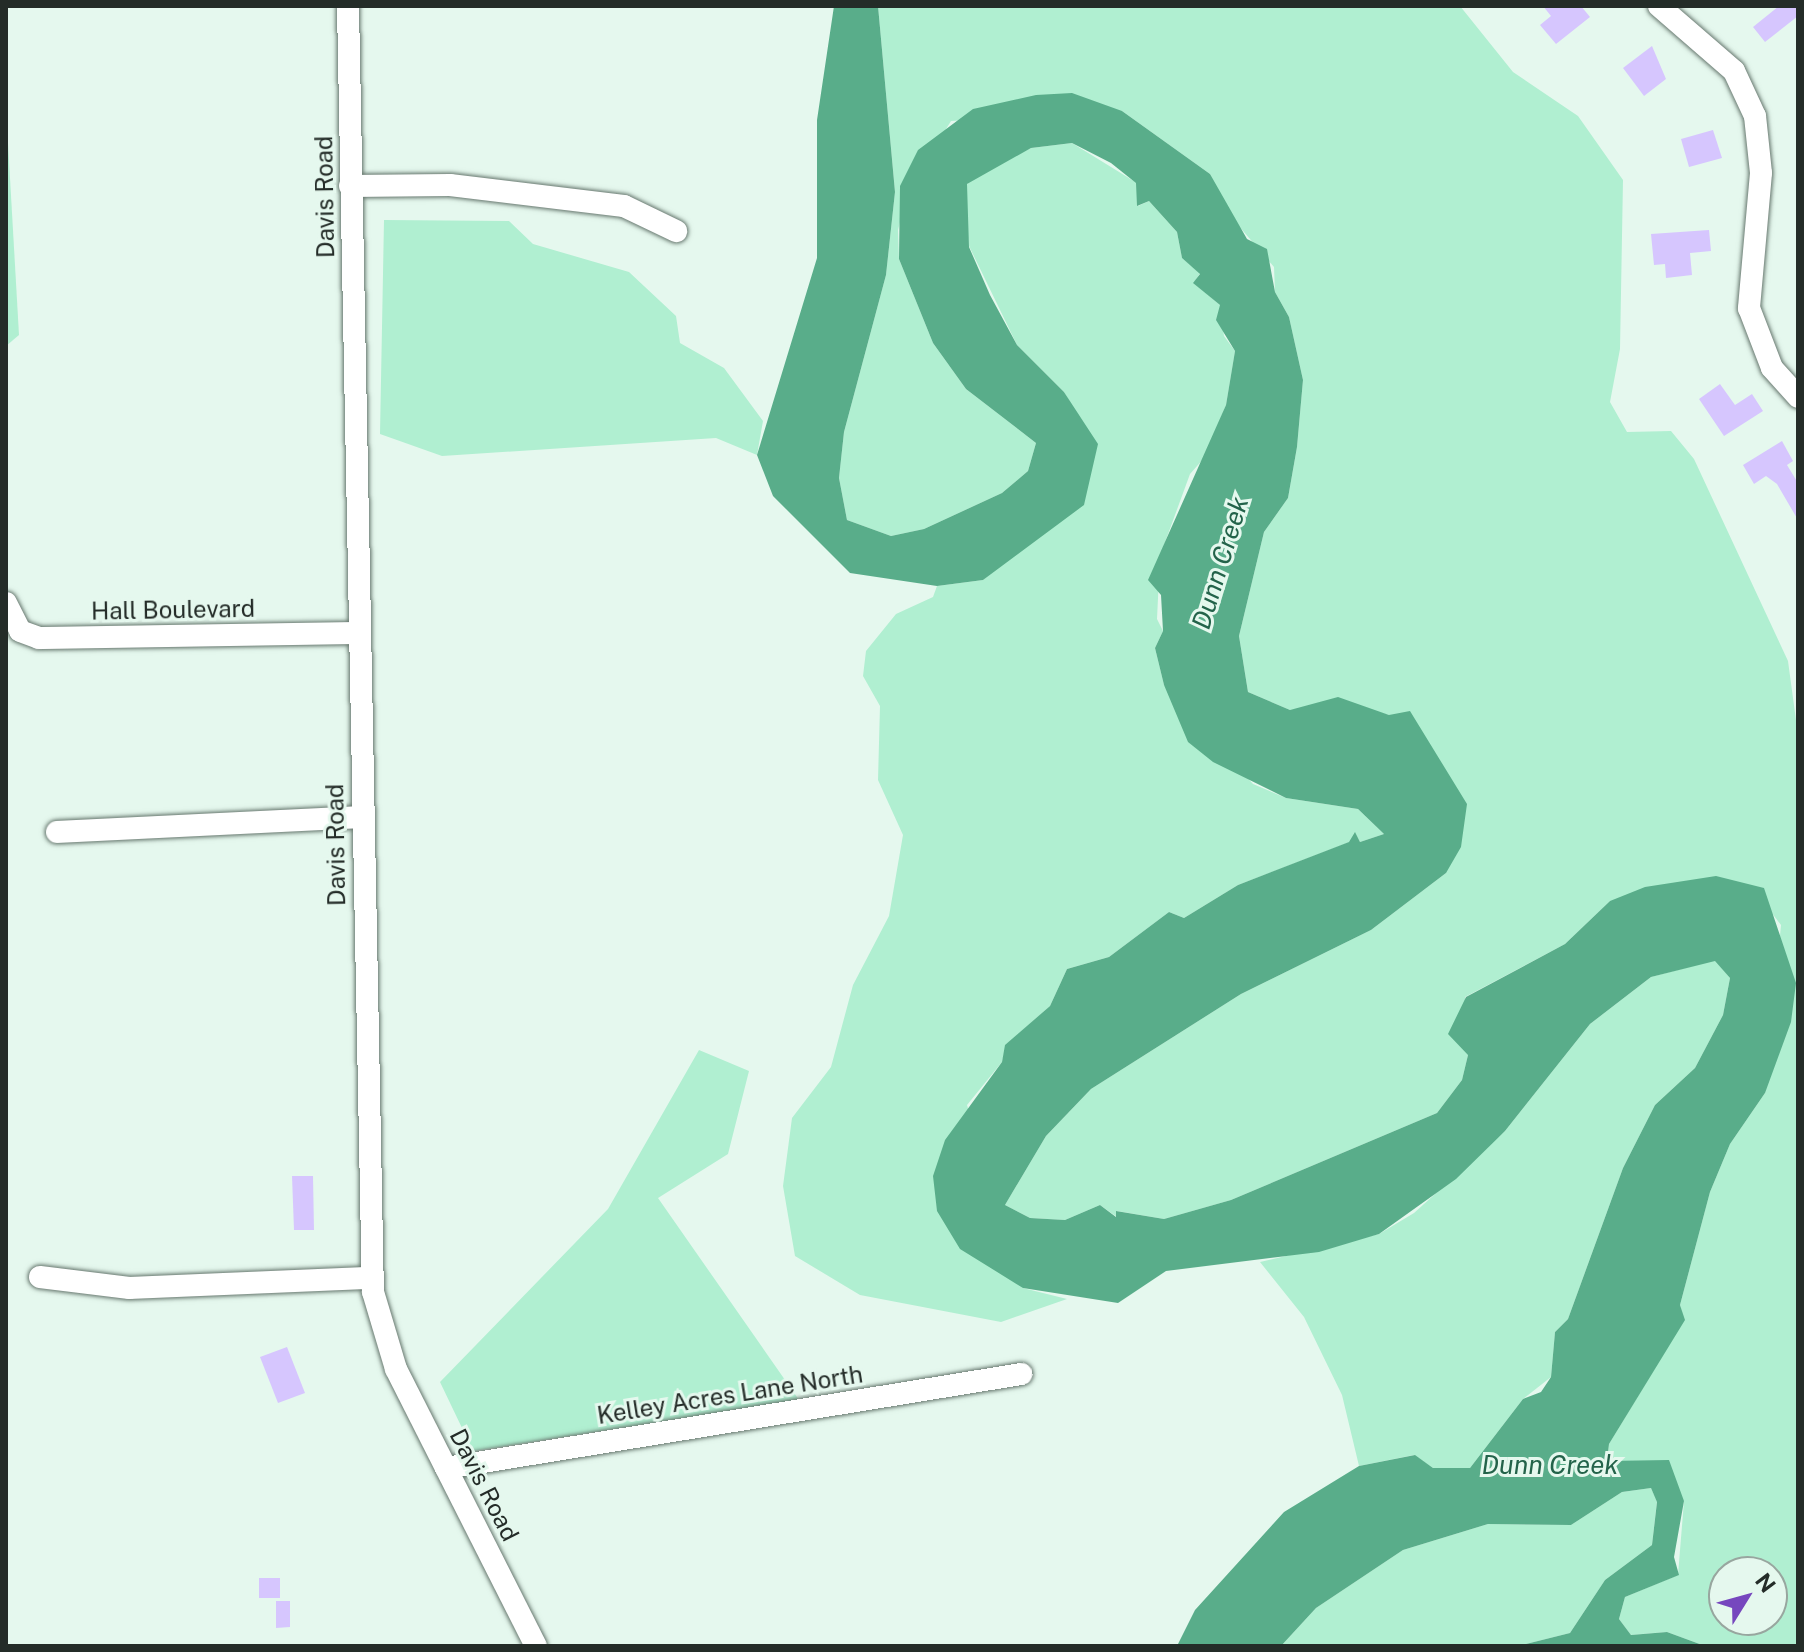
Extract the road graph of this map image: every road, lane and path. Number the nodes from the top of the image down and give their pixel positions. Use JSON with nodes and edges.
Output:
{"nodes":[{"id":1,"x":348,"y":6,"type":"edge"},
{"id":2,"x":1659,"y":6,"type":"edge"},
{"id":3,"x":350,"y":186,"type":"junction"},
{"id":4,"x":676,"y":231,"type":"dead end"},
{"id":5,"x":1798,"y":397,"type":"edge"},
{"id":6,"x":6,"y":603,"type":"edge"},
{"id":7,"x":360,"y":633,"type":"junction"},
{"id":8,"x":362,"y":817,"type":"junction"},
{"id":9,"x":57,"y":832,"type":"dead end"},
{"id":10,"x":40,"y":1277,"type":"dead end"},
{"id":11,"x":372,"y":1278,"type":"junction"},
{"id":12,"x":1021,"y":1374,"type":"dead end"},
{"id":13,"x":446,"y":1468,"type":"junction"},
{"id":14,"x":536,"y":1646,"type":"edge"}],
"edges":[{"from":1,"to":3,"type":"street","name":"Davis Road"},
{"from":2,"to":5,"type":"street"},
{"from":3,"to":4,"type":"street"},
{"from":3,"to":7,"type":"street","name":"Davis Road"},
{"from":6,"to":7,"type":"street","name":"Hall Boulevard"},
{"from":7,"to":8,"type":"street","name":"Davis Road"},
{"from":8,"to":9,"type":"street"},
{"from":8,"to":11,"type":"street","name":"Davis Road"},
{"from":10,"to":11,"type":"street"},
{"from":11,"to":13,"type":"street","name":"Davis Road"},
{"from":12,"to":13,"type":"street","name":"Kelley Acres Lane North"},
{"from":13,"to":14,"type":"street","name":"Davis Road"}]}
